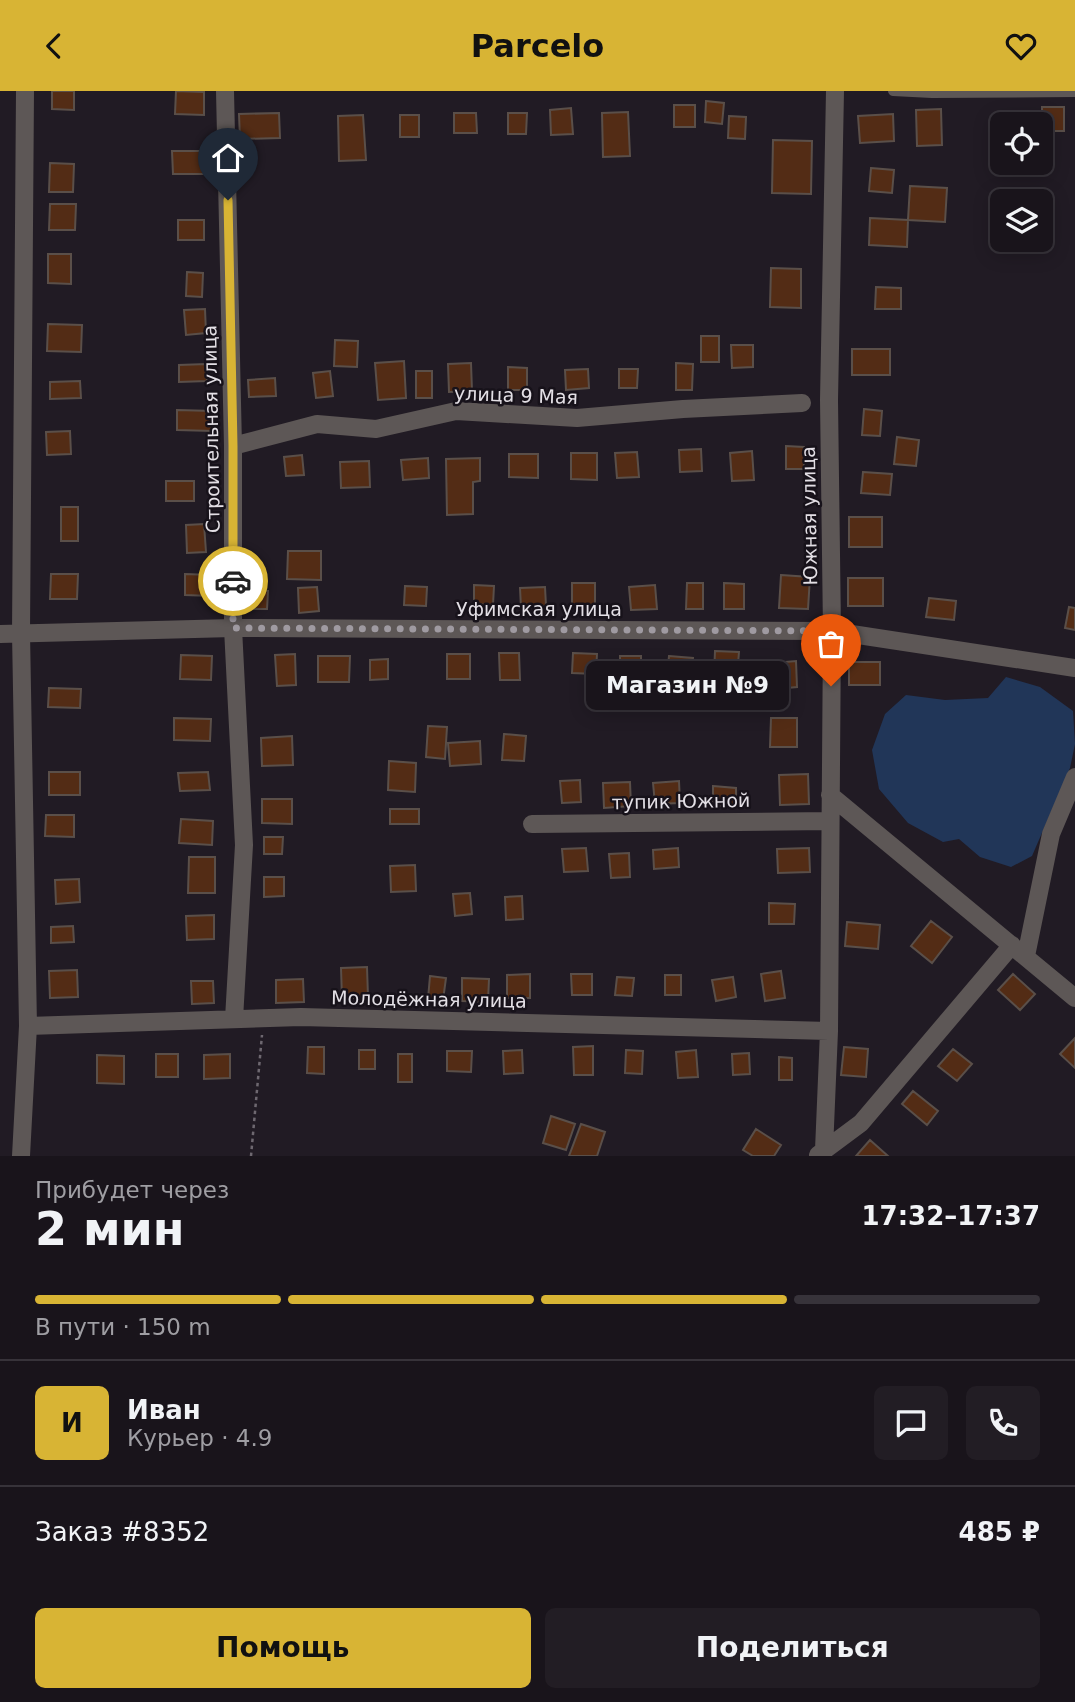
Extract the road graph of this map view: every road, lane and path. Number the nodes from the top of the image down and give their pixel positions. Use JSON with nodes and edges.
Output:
{"nodes":[{"id":1,"x":25,"y":91,"type":"edge"},
{"id":2,"x":225,"y":91,"type":"edge"},
{"id":3,"x":835,"y":91,"type":"edge"},
{"id":4,"x":893,"y":91,"type":"edge"},
{"id":5,"x":1075,"y":92,"type":"edge"},
{"id":6,"x":802,"y":403,"type":"dead end"},
{"id":7,"x":233,"y":446,"type":"junction"},
{"id":8,"x":233,"y":628,"type":"junction"},
{"id":9,"x":832,"y":631,"type":"junction"},
{"id":10,"x":21,"y":633,"type":"junction"},
{"id":11,"x":0,"y":634,"type":"edge"},
{"id":12,"x":1075,"y":668,"type":"edge"},
{"id":13,"x":1075,"y":777,"type":"edge"},
{"id":14,"x":830,"y":795,"type":"junction"},
{"id":15,"x":830,"y":821,"type":"junction"},
{"id":16,"x":532,"y":824,"type":"dead end"},
{"id":17,"x":1019,"y":950,"type":"junction"},
{"id":18,"x":1075,"y":997,"type":"edge"},
{"id":19,"x":264,"y":1018,"type":"junction"},
{"id":20,"x":234,"y":1019,"type":"junction"},
{"id":21,"x":28,"y":1026,"type":"junction"},
{"id":22,"x":829,"y":1031,"type":"junction"},
{"id":23,"x":821,"y":1153,"type":"edge"},
{"id":24,"x":21,"y":1156,"type":"edge"},
{"id":25,"x":251,"y":1156,"type":"edge"}],
"edges":[{"from":1,"to":10,"type":"street"},
{"from":2,"to":7,"type":"street","name":"Строительная улица"},
{"from":3,"to":9,"type":"street","name":"Южная улица"},
{"from":4,"to":5,"type":"lane"},
{"from":6,"to":7,"type":"street","name":"улица 9 Мая"},
{"from":7,"to":8,"type":"street","name":"Строительная улица"},
{"from":8,"to":9,"type":"street","name":"Уфимская улица"},
{"from":8,"to":10,"type":"street","name":"Уфимская улица"},
{"from":8,"to":20,"type":"street","name":"Строительная улица"},
{"from":9,"to":12,"type":"street","name":"Уфимская улица"},
{"from":9,"to":14,"type":"street","name":"Южная улица"},
{"from":10,"to":11,"type":"street","name":"Уфимская улица"},
{"from":10,"to":21,"type":"street"},
{"from":13,"to":17,"type":"street"},
{"from":14,"to":15,"type":"street","name":"Южная улица"},
{"from":14,"to":17,"type":"street"},
{"from":15,"to":16,"type":"street","name":"тупик Южной"},
{"from":15,"to":22,"type":"street","name":"Южная улица"},
{"from":17,"to":18,"type":"street"},
{"from":17,"to":23,"type":"street","name":"Южная улица"},
{"from":19,"to":20,"type":"street","name":"Молодёжная улица"},
{"from":19,"to":22,"type":"street","name":"Молодёжная улица"},
{"from":19,"to":25,"type":"path"},
{"from":20,"to":21,"type":"street","name":"Молодёжная улица"},
{"from":21,"to":24,"type":"street"},
{"from":22,"to":23,"type":"street","name":"Южная улица"}]}
